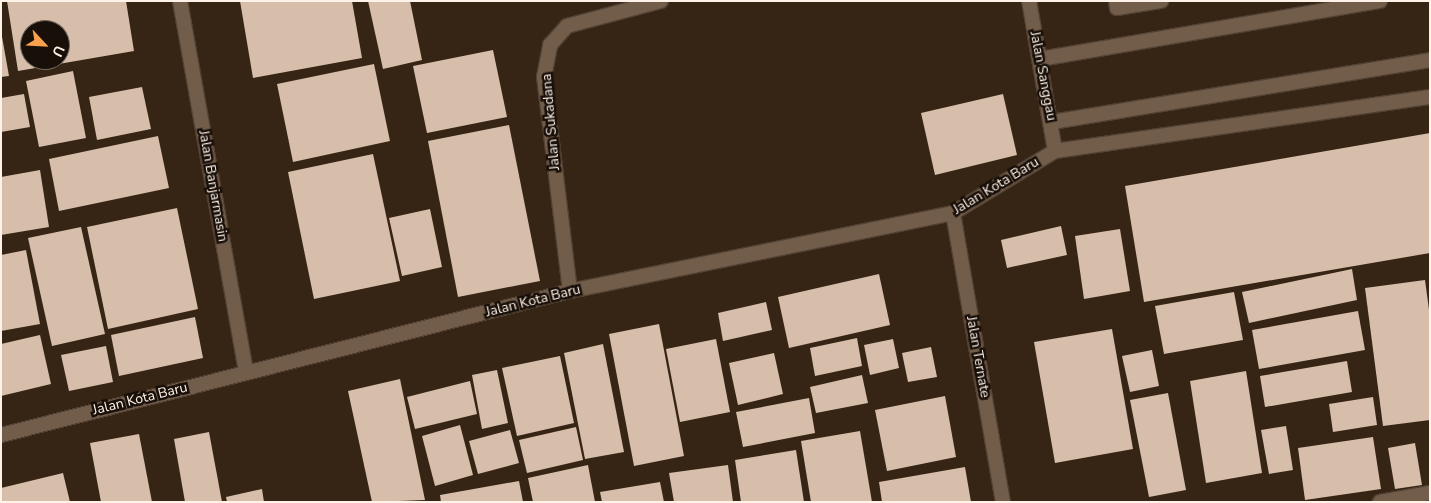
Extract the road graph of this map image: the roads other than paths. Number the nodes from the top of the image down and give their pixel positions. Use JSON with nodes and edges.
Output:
{"nodes":[{"id":1,"x":180,"y":1,"type":"edge"},
{"id":2,"x":662,"y":1,"type":"edge"},
{"id":3,"x":1029,"y":1,"type":"edge"},
{"id":4,"x":1161,"y":1,"type":"edge"},
{"id":5,"x":1380,"y":1,"type":"edge"},
{"id":6,"x":1116,"y":5,"type":"edge"},
{"id":7,"x":1040,"y":59,"type":"junction"},
{"id":8,"x":1430,"y":60,"type":"edge"},
{"id":9,"x":1430,"y":97,"type":"edge"},
{"id":10,"x":1052,"y":122,"type":"junction"},
{"id":11,"x":1055,"y":151,"type":"junction"},
{"id":12,"x":953,"y":213,"type":"junction"},
{"id":13,"x":570,"y":291,"type":"junction"},
{"id":14,"x":246,"y":372,"type":"junction"},
{"id":15,"x":1,"y":435,"type":"edge"},
{"id":16,"x":1430,"y":493,"type":"edge"},
{"id":17,"x":1004,"y":502,"type":"edge"},
{"id":18,"x":1380,"y":502,"type":"edge"}],
"edges":[{"from":1,"to":14,"type":"street","name":"Jalan Banjarmasin"},
{"from":2,"to":13,"type":"street","name":"Jalan Sukadana"},
{"from":3,"to":7,"type":"street","name":"Jalan Sanggau"},
{"from":4,"to":6,"type":"street"},
{"from":5,"to":7,"type":"street"},
{"from":7,"to":10,"type":"street","name":"Jalan Sanggau"},
{"from":8,"to":10,"type":"street"},
{"from":9,"to":11,"type":"street"},
{"from":10,"to":11,"type":"street","name":"Jalan Sanggau"},
{"from":11,"to":12,"type":"street","name":"Jalan Kota Baru"},
{"from":12,"to":13,"type":"street","name":"Jalan Kota Baru"},
{"from":12,"to":17,"type":"street","name":"Jalan Ternate"},
{"from":13,"to":14,"type":"street","name":"Jalan Kota Baru"},
{"from":14,"to":15,"type":"street","name":"Jalan Kota Baru"},
{"from":16,"to":18,"type":"street"}]}
